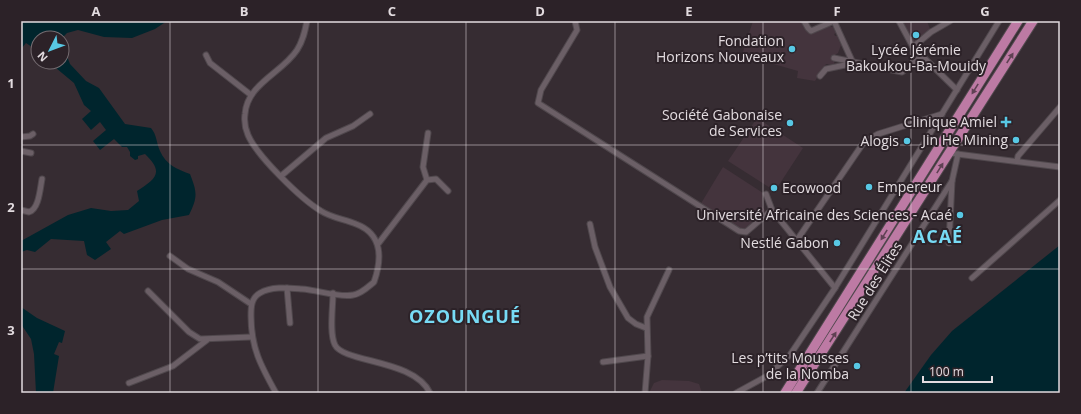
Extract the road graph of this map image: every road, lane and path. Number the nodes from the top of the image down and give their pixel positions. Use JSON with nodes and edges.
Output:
{"nodes":[{"id":1,"x":307,"y":21,"type":"edge"},
{"id":2,"x":575,"y":21,"type":"edge"},
{"id":3,"x":804,"y":21,"type":"edge"},
{"id":4,"x":834,"y":21,"type":"edge"},
{"id":5,"x":899,"y":21,"type":"edge"},
{"id":6,"x":950,"y":21,"type":"edge"},
{"id":7,"x":999,"y":21,"type":"edge"},
{"id":8,"x":1018,"y":21,"type":"edge"},
{"id":9,"x":1033,"y":21,"type":"edge"},
{"id":10,"x":913,"y":48,"type":"junction"},
{"id":11,"x":206,"y":55,"type":"dead end"},
{"id":12,"x":921,"y":57,"type":"junction"},
{"id":13,"x":834,"y":58,"type":"dead end"},
{"id":14,"x":853,"y":63,"type":"junction"},
{"id":15,"x":820,"y":76,"type":"dead end"},
{"id":16,"x":957,"y":90,"type":"junction"},
{"id":17,"x":251,"y":96,"type":"junction"},
{"id":18,"x":1060,"y":107,"type":"edge"},
{"id":19,"x":370,"y":114,"type":"dead end"},
{"id":20,"x":942,"y":114,"type":"junction"},
{"id":21,"x":428,"y":133,"type":"dead end"},
{"id":22,"x":33,"y":134,"type":"dead end"},
{"id":23,"x":21,"y":137,"type":"edge"},
{"id":24,"x":21,"y":150,"type":"edge"},
{"id":25,"x":31,"y":153,"type":"dead end"},
{"id":26,"x":954,"y":153,"type":"junction"},
{"id":27,"x":1017,"y":161,"type":"junction"},
{"id":28,"x":1060,"y":167,"type":"edge"},
{"id":29,"x":281,"y":176,"type":"junction"},
{"id":30,"x":42,"y":179,"type":"dead end"},
{"id":31,"x":427,"y":180,"type":"junction"},
{"id":32,"x":952,"y":181,"type":"junction"},
{"id":33,"x":448,"y":192,"type":"dead end"},
{"id":34,"x":766,"y":194,"type":"dead end"},
{"id":35,"x":1060,"y":200,"type":"edge"},
{"id":36,"x":21,"y":210,"type":"edge"},
{"id":37,"x":772,"y":210,"type":"junction"},
{"id":38,"x":590,"y":224,"type":"dead end"},
{"id":39,"x":797,"y":240,"type":"junction"},
{"id":40,"x":949,"y":243,"type":"dead end"},
{"id":41,"x":378,"y":244,"type":"junction"},
{"id":42,"x":170,"y":256,"type":"dead end"},
{"id":43,"x":669,"y":270,"type":"dead end"},
{"id":44,"x":972,"y":278,"type":"dead end"},
{"id":45,"x":287,"y":288,"type":"junction"},
{"id":46,"x":835,"y":288,"type":"junction"},
{"id":47,"x":148,"y":291,"type":"dead end"},
{"id":48,"x":333,"y":293,"type":"junction"},
{"id":49,"x":250,"y":304,"type":"junction"},
{"id":50,"x":290,"y":323,"type":"dead end"},
{"id":51,"x":646,"y":328,"type":"junction"},
{"id":52,"x":251,"y":337,"type":"junction"},
{"id":53,"x":207,"y":340,"type":"junction"},
{"id":54,"x":648,"y":356,"type":"junction"},
{"id":55,"x":603,"y":362,"type":"dead end"},
{"id":56,"x":129,"y":383,"type":"dead end"},
{"id":57,"x":276,"y":393,"type":"edge"},
{"id":58,"x":430,"y":393,"type":"edge"},
{"id":59,"x":645,"y":393,"type":"edge"},
{"id":60,"x":736,"y":393,"type":"edge"},
{"id":61,"x":785,"y":393,"type":"edge"},
{"id":62,"x":796,"y":393,"type":"edge"},
{"id":63,"x":817,"y":393,"type":"edge"}],
"edges":[{"from":1,"to":17,"type":"street"},
{"from":2,"to":37,"type":"street"},
{"from":3,"to":4,"type":"street"},
{"from":4,"to":14,"type":"street"},
{"from":5,"to":10,"type":"street"},
{"from":6,"to":10,"type":"street"},
{"from":7,"to":16,"type":"street"},
{"from":8,"to":61,"type":"highway","one_way":true},
{"from":26,"to":9,"type":"highway","one_way":true},
{"from":10,"to":12,"type":"street"},
{"from":11,"to":17,"type":"street"},
{"from":12,"to":14,"type":"street"},
{"from":12,"to":16,"type":"street"},
{"from":13,"to":14,"type":"street"},
{"from":14,"to":15,"type":"street"},
{"from":16,"to":20,"type":"street"},
{"from":17,"to":29,"type":"street"},
{"from":18,"to":27,"type":"street"},
{"from":19,"to":29,"type":"street"},
{"from":20,"to":39,"type":"street"},
{"from":20,"to":46,"type":"street"},
{"from":21,"to":31,"type":"street"},
{"from":22,"to":23,"type":"street"},
{"from":24,"to":25,"type":"street"},
{"from":26,"to":27,"type":"street"},
{"from":26,"to":32,"type":"street"},
{"from":62,"to":26,"type":"highway","one_way":true},
{"from":27,"to":28,"type":"street"},
{"from":29,"to":41,"type":"street"},
{"from":30,"to":36,"type":"street"},
{"from":31,"to":33,"type":"street"},
{"from":31,"to":41,"type":"street"},
{"from":32,"to":40,"type":"street"},
{"from":32,"to":63,"type":"street","name":"Rue des Élites"},
{"from":34,"to":37,"type":"street"},
{"from":35,"to":44,"type":"street"},
{"from":37,"to":39,"type":"street"},
{"from":38,"to":51,"type":"street"},
{"from":39,"to":46,"type":"street"},
{"from":41,"to":48,"type":"street"},
{"from":42,"to":49,"type":"street"},
{"from":43,"to":51,"type":"street"},
{"from":45,"to":48,"type":"street"},
{"from":45,"to":49,"type":"street"},
{"from":45,"to":50,"type":"street"},
{"from":46,"to":60,"type":"street"},
{"from":47,"to":53,"type":"street"},
{"from":48,"to":58,"type":"street"},
{"from":49,"to":52,"type":"street"},
{"from":51,"to":54,"type":"street"},
{"from":52,"to":53,"type":"street"},
{"from":52,"to":57,"type":"street"},
{"from":53,"to":56,"type":"street"},
{"from":54,"to":55,"type":"street"},
{"from":54,"to":59,"type":"street"}]}
